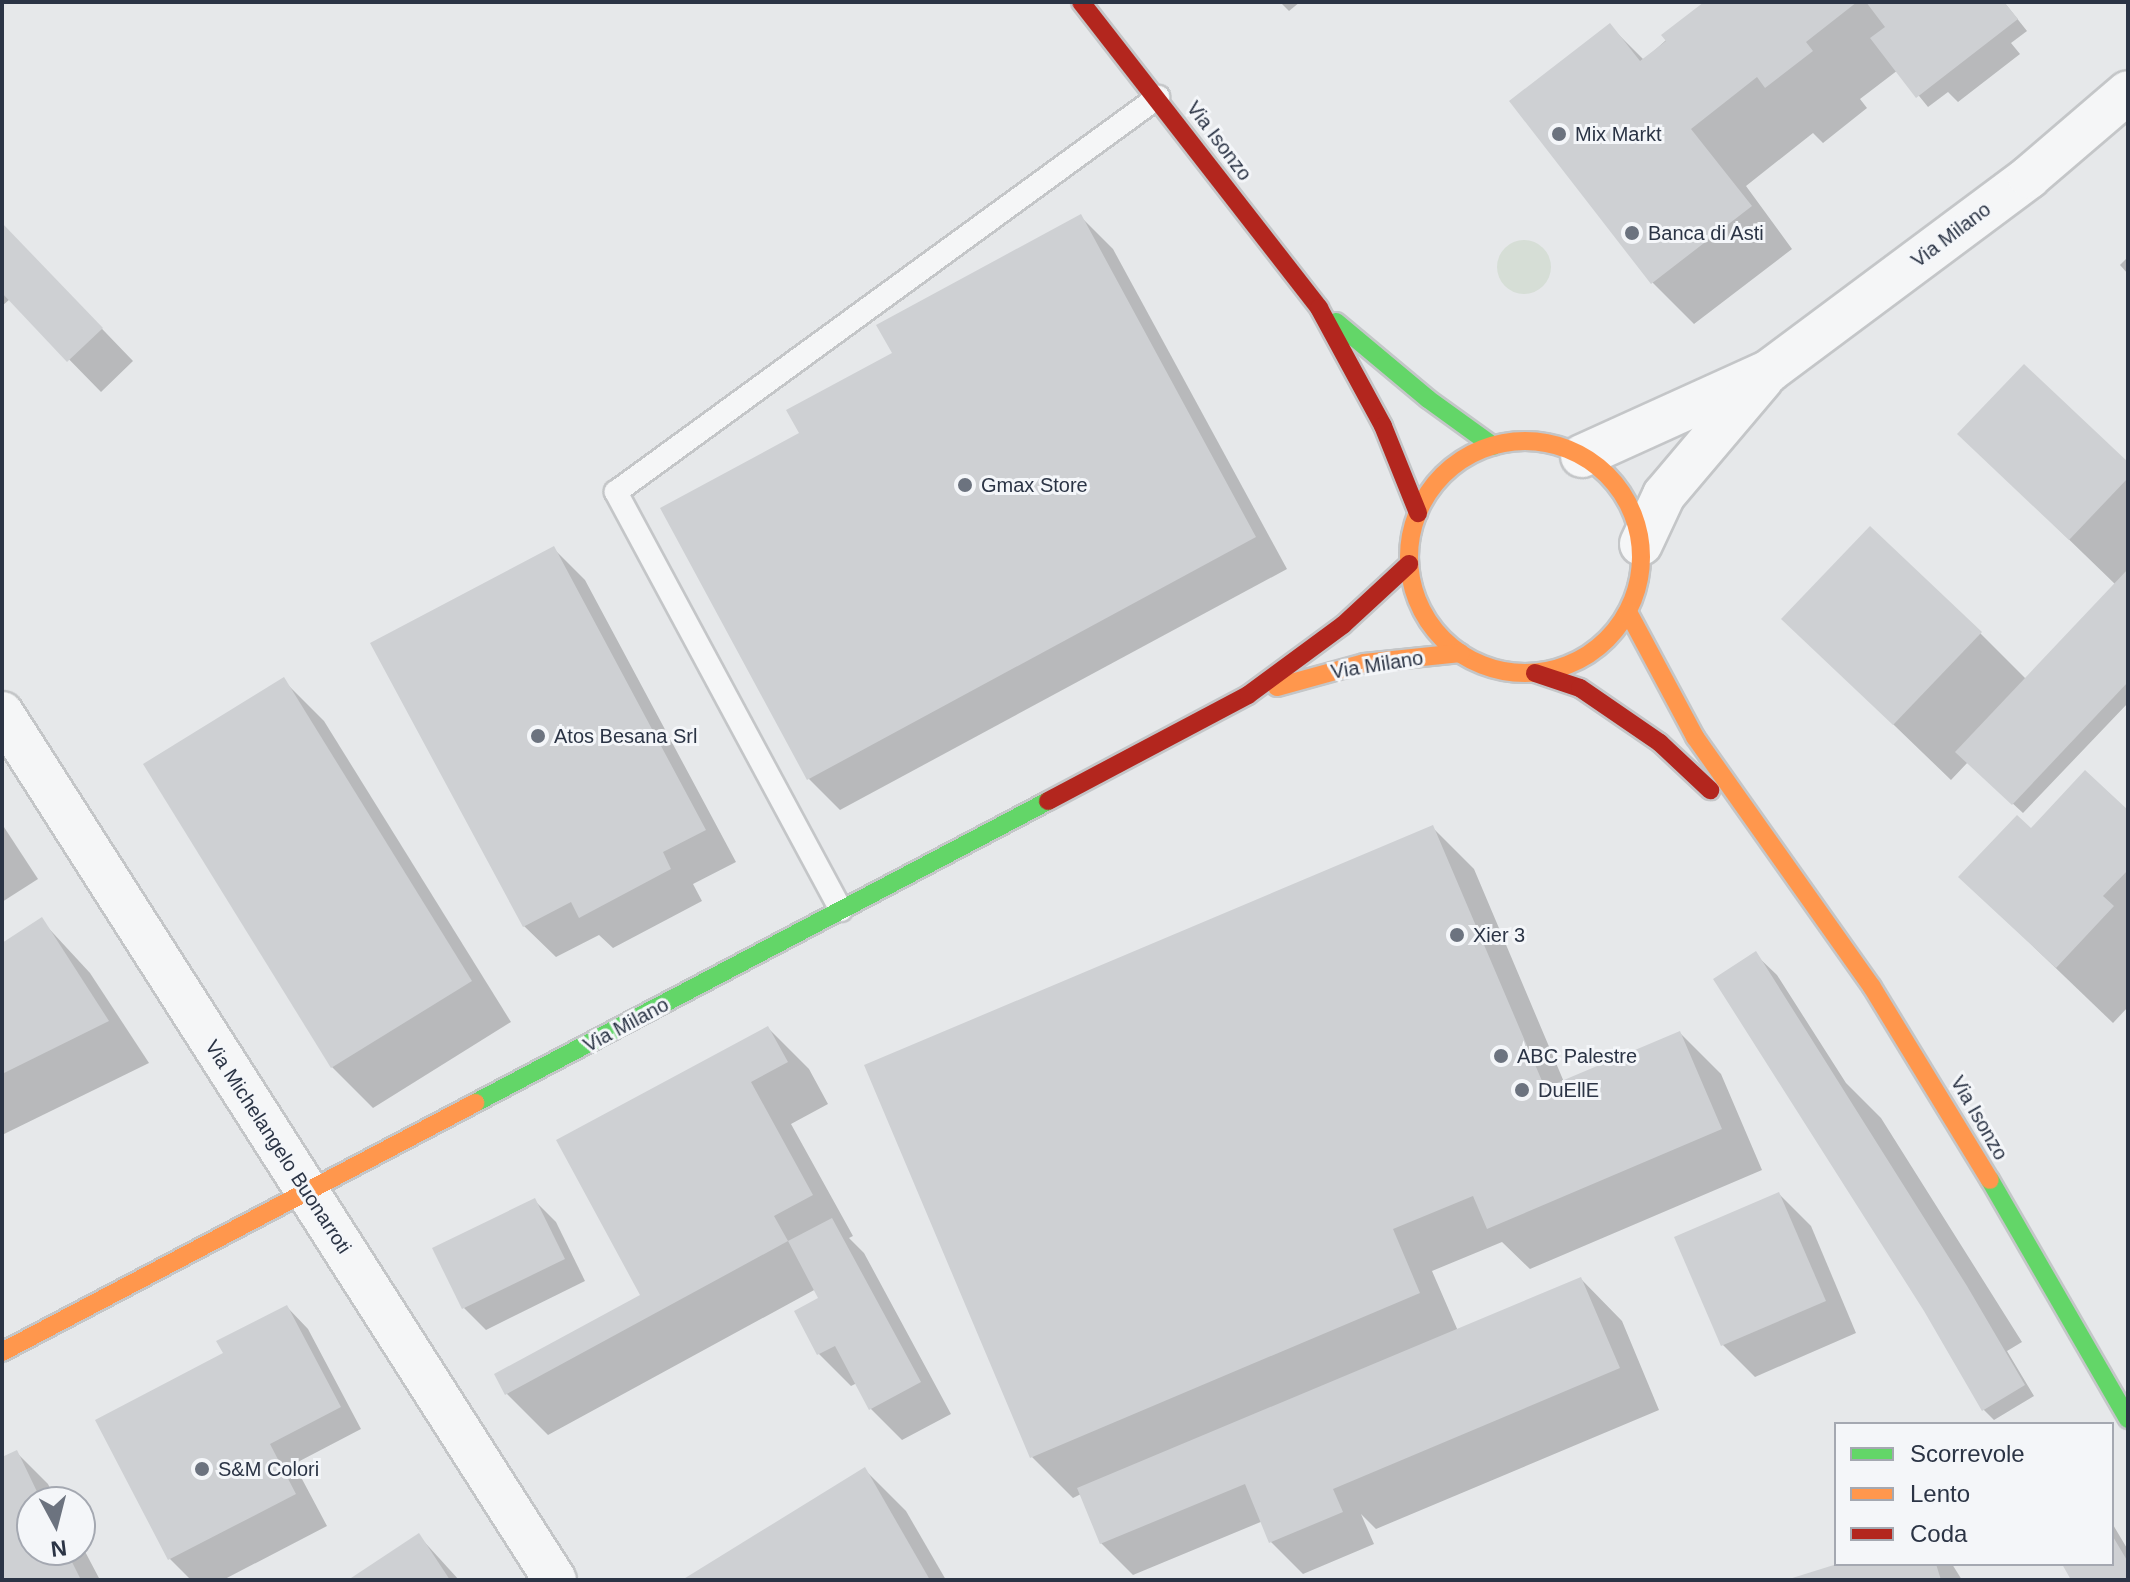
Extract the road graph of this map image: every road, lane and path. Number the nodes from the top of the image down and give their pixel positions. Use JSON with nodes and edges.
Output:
{"nodes":[{"id":1,"x":1081,"y":2,"type":"edge"},
{"id":2,"x":2128,"y":92,"type":"edge"},
{"id":3,"x":1158,"y":97,"type":"junction"},
{"id":4,"x":1319,"y":308,"type":"junction"},
{"id":5,"x":1769,"y":371,"type":"junction"},
{"id":6,"x":1493,"y":446,"type":"junction"},
{"id":7,"x":1582,"y":456,"type":"junction"},
{"id":8,"x":1418,"y":513,"type":"junction"},
{"id":9,"x":1641,"y":544,"type":"junction"},
{"id":10,"x":1409,"y":564,"type":"junction"},
{"id":11,"x":1628,"y":612,"type":"junction"},
{"id":12,"x":1460,"y":653,"type":"junction"},
{"id":13,"x":1535,"y":673,"type":"junction"},
{"id":14,"x":1248,"y":695,"type":"junction"},
{"id":15,"x":2,"y":713,"type":"edge"},
{"id":16,"x":1774,"y":852,"type":"junction"},
{"id":17,"x":841,"y":910,"type":"junction"},
{"id":18,"x":307,"y":1193,"type":"junction"},
{"id":19,"x":2,"y":1352,"type":"edge"},
{"id":20,"x":2128,"y":1419,"type":"edge"},
{"id":21,"x":555,"y":1580,"type":"edge"}],
"edges":[{"from":1,"to":3,"type":"street","name":"Via Isonzo"},
{"from":2,"to":5,"type":"street","name":"Via Milano"},
{"from":3,"to":4,"type":"street","name":"Via Isonzo"},
{"from":3,"to":17,"type":"lane"},
{"from":4,"to":6,"type":"street","name":"Via Isonzo"},
{"from":4,"to":8,"type":"street","name":"Via Isonzo"},
{"from":5,"to":7,"type":"street","name":"Via Milano"},
{"from":5,"to":9,"type":"street","name":"Via Milano"},
{"from":6,"to":7,"type":"street"},
{"from":6,"to":8,"type":"street"},
{"from":7,"to":9,"type":"street"},
{"from":8,"to":10,"type":"street"},
{"from":9,"to":11,"type":"street"},
{"from":10,"to":12,"type":"street"},
{"from":10,"to":14,"type":"street","name":"Via Milano"},
{"from":11,"to":13,"type":"street"},
{"from":11,"to":16,"type":"street","name":"Via Isonzo"},
{"from":12,"to":13,"type":"street"},
{"from":12,"to":14,"type":"street","name":"Via Milano"},
{"from":13,"to":16,"type":"street","name":"Via Isonzo"},
{"from":14,"to":17,"type":"street","name":"Via Milano"},
{"from":15,"to":18,"type":"street","name":"Via Michelangelo Buonarroti"},
{"from":16,"to":20,"type":"street","name":"Via Isonzo"},
{"from":17,"to":18,"type":"street","name":"Via Milano"},
{"from":18,"to":19,"type":"street","name":"Via Milano"},
{"from":18,"to":21,"type":"street","name":"Via Michelangelo Buonarroti"}]}
